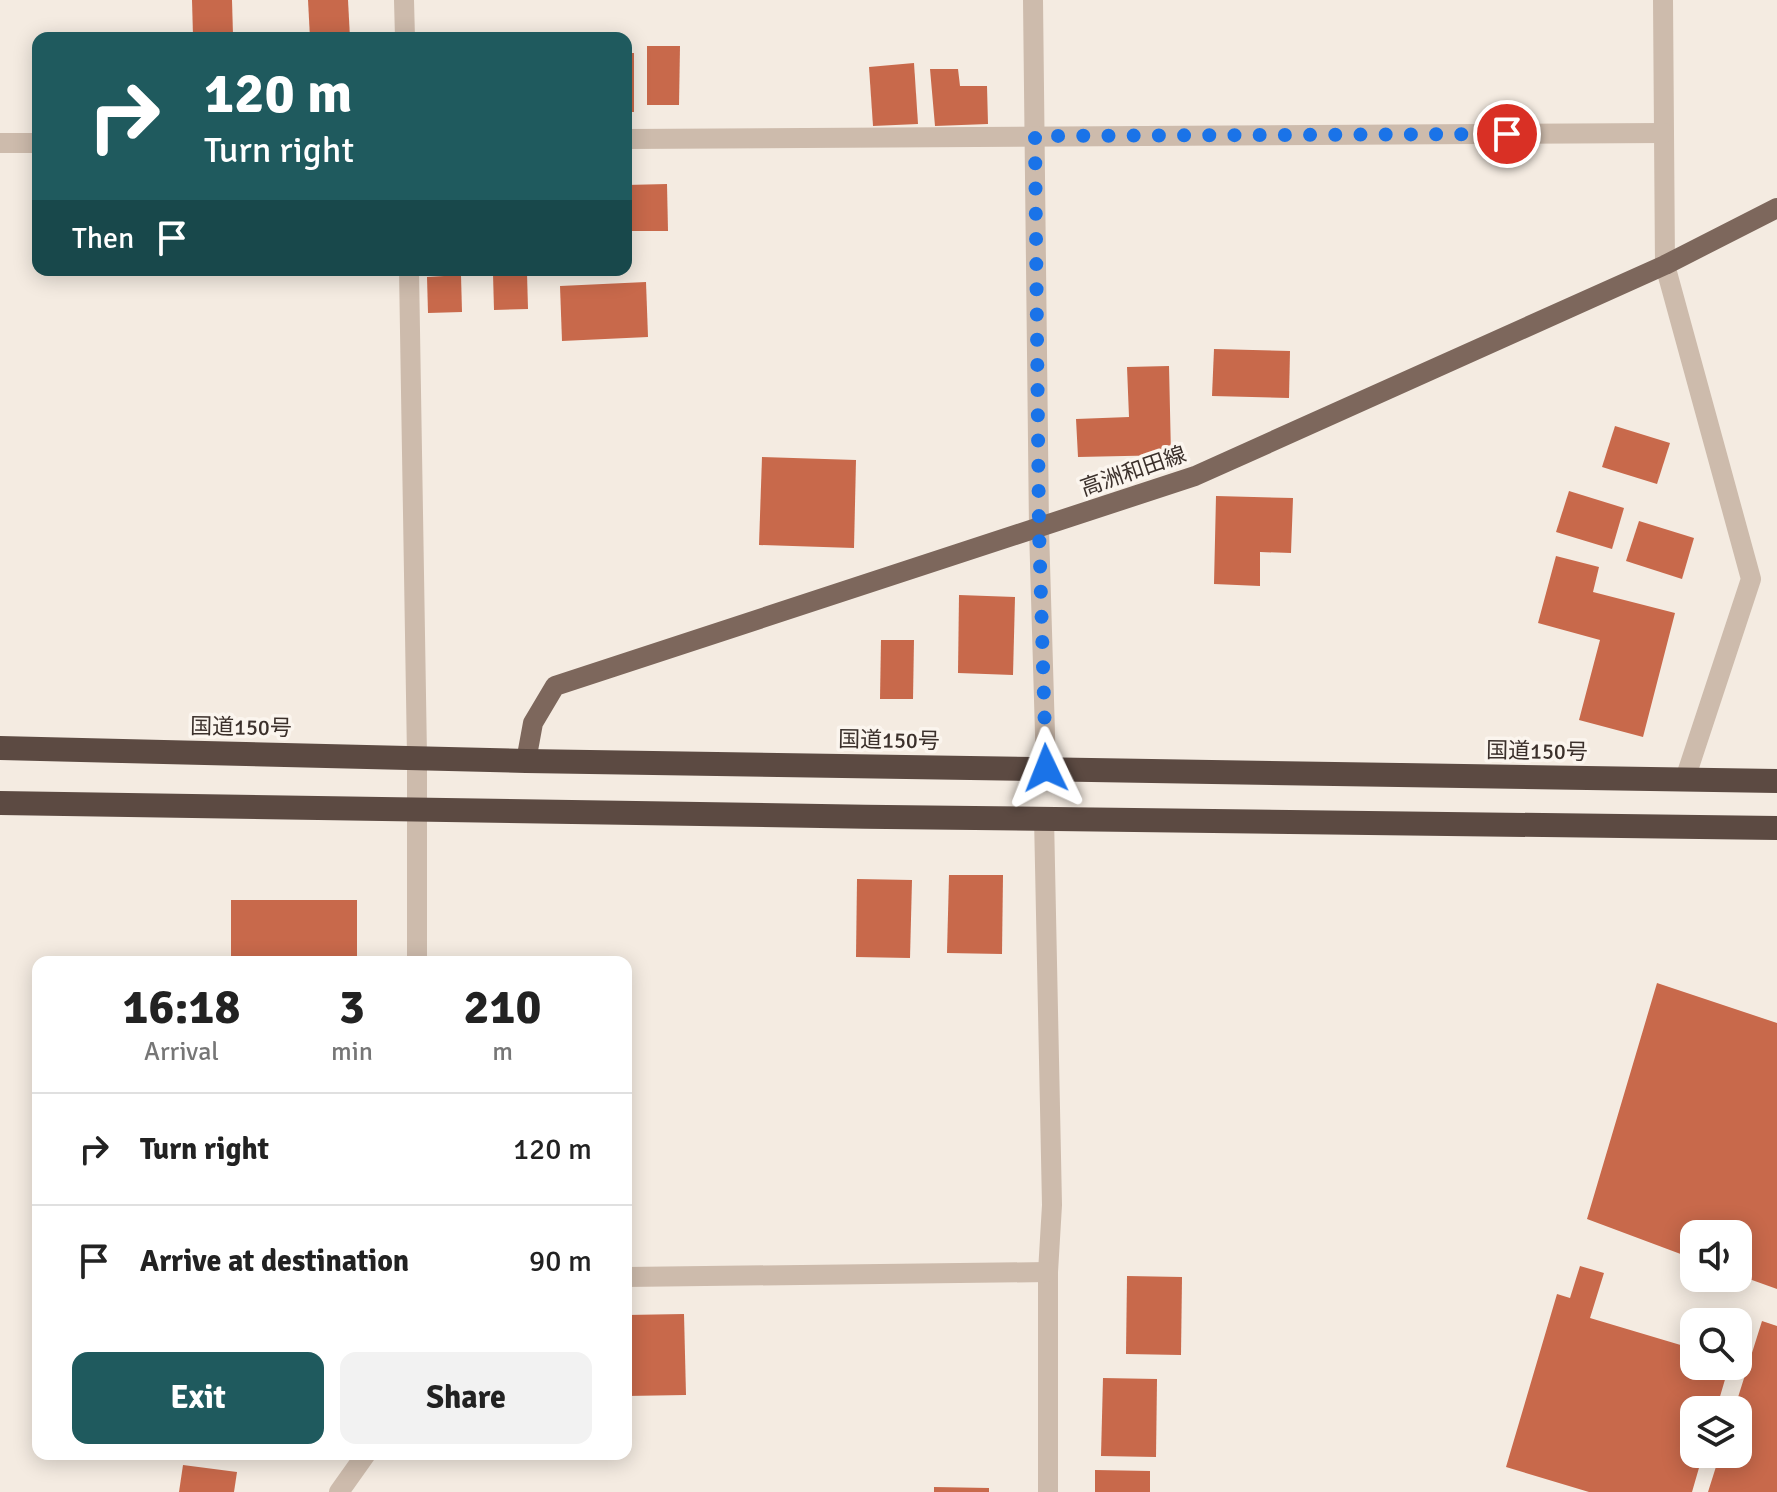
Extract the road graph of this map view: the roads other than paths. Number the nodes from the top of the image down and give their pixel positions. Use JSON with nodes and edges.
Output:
{"nodes":[{"id":1,"x":404,"y":0,"type":"edge"},
{"id":2,"x":1033,"y":0,"type":"edge"},
{"id":3,"x":1663,"y":0,"type":"edge"},
{"id":4,"x":405,"y":32,"type":"edge"},
{"id":5,"x":1664,"y":133,"type":"junction"},
{"id":6,"x":1035,"y":136,"type":"junction"},
{"id":7,"x":632,"y":139,"type":"edge"},
{"id":8,"x":0,"y":143,"type":"edge"},
{"id":9,"x":32,"y":143,"type":"edge"},
{"id":10,"x":1777,"y":208,"type":"edge"},
{"id":11,"x":1665,"y":265,"type":"junction"},
{"id":12,"x":409,"y":276,"type":"edge"},
{"id":13,"x":1039,"y":529,"type":"junction"},
{"id":14,"x":0,"y":748,"type":"edge"},
{"id":15,"x":417,"y":756,"type":"junction"},
{"id":16,"x":526,"y":761,"type":"junction"},
{"id":17,"x":1046,"y":768,"type":"junction"},
{"id":18,"x":1685,"y":779,"type":"junction"},
{"id":19,"x":1777,"y":781,"type":"edge"},
{"id":20,"x":0,"y":803,"type":"edge"},
{"id":21,"x":416,"y":812,"type":"junction"},
{"id":22,"x":1044,"y":817,"type":"junction"},
{"id":23,"x":1777,"y":828,"type":"edge"},
{"id":24,"x":417,"y":956,"type":"edge"},
{"id":25,"x":1048,"y":1272,"type":"junction"},
{"id":26,"x":632,"y":1277,"type":"edge"},
{"id":27,"x":362,"y":1460,"type":"edge"},
{"id":28,"x":339,"y":1492,"type":"edge"},
{"id":29,"x":1048,"y":1492,"type":"edge"}],
"edges":[{"from":1,"to":4,"type":"street"},
{"from":2,"to":6,"type":"street"},
{"from":3,"to":5,"type":"street"},
{"from":5,"to":6,"type":"street"},
{"from":5,"to":11,"type":"street"},
{"from":6,"to":7,"type":"street"},
{"from":6,"to":13,"type":"street"},
{"from":8,"to":9,"type":"street"},
{"from":10,"to":11,"type":"main road","name":"高洲和田線"},
{"from":11,"to":13,"type":"main road","name":"高洲和田線"},
{"from":11,"to":18,"type":"street"},
{"from":12,"to":15,"type":"street"},
{"from":13,"to":16,"type":"main road","name":"高洲和田線"},
{"from":13,"to":17,"type":"street"},
{"from":14,"to":15,"type":"highway","name":"国道150号"},
{"from":15,"to":16,"type":"highway","name":"国道150号"},
{"from":15,"to":21,"type":"street"},
{"from":16,"to":17,"type":"highway","name":"国道150号"},
{"from":17,"to":18,"type":"highway","name":"国道150号"},
{"from":18,"to":19,"type":"highway","name":"国道150号"},
{"from":20,"to":21,"type":"highway"},
{"from":21,"to":22,"type":"highway"},
{"from":21,"to":24,"type":"street"},
{"from":22,"to":23,"type":"highway"},
{"from":22,"to":25,"type":"street"},
{"from":25,"to":26,"type":"street"},
{"from":25,"to":29,"type":"street"},
{"from":27,"to":28,"type":"street"}]}
